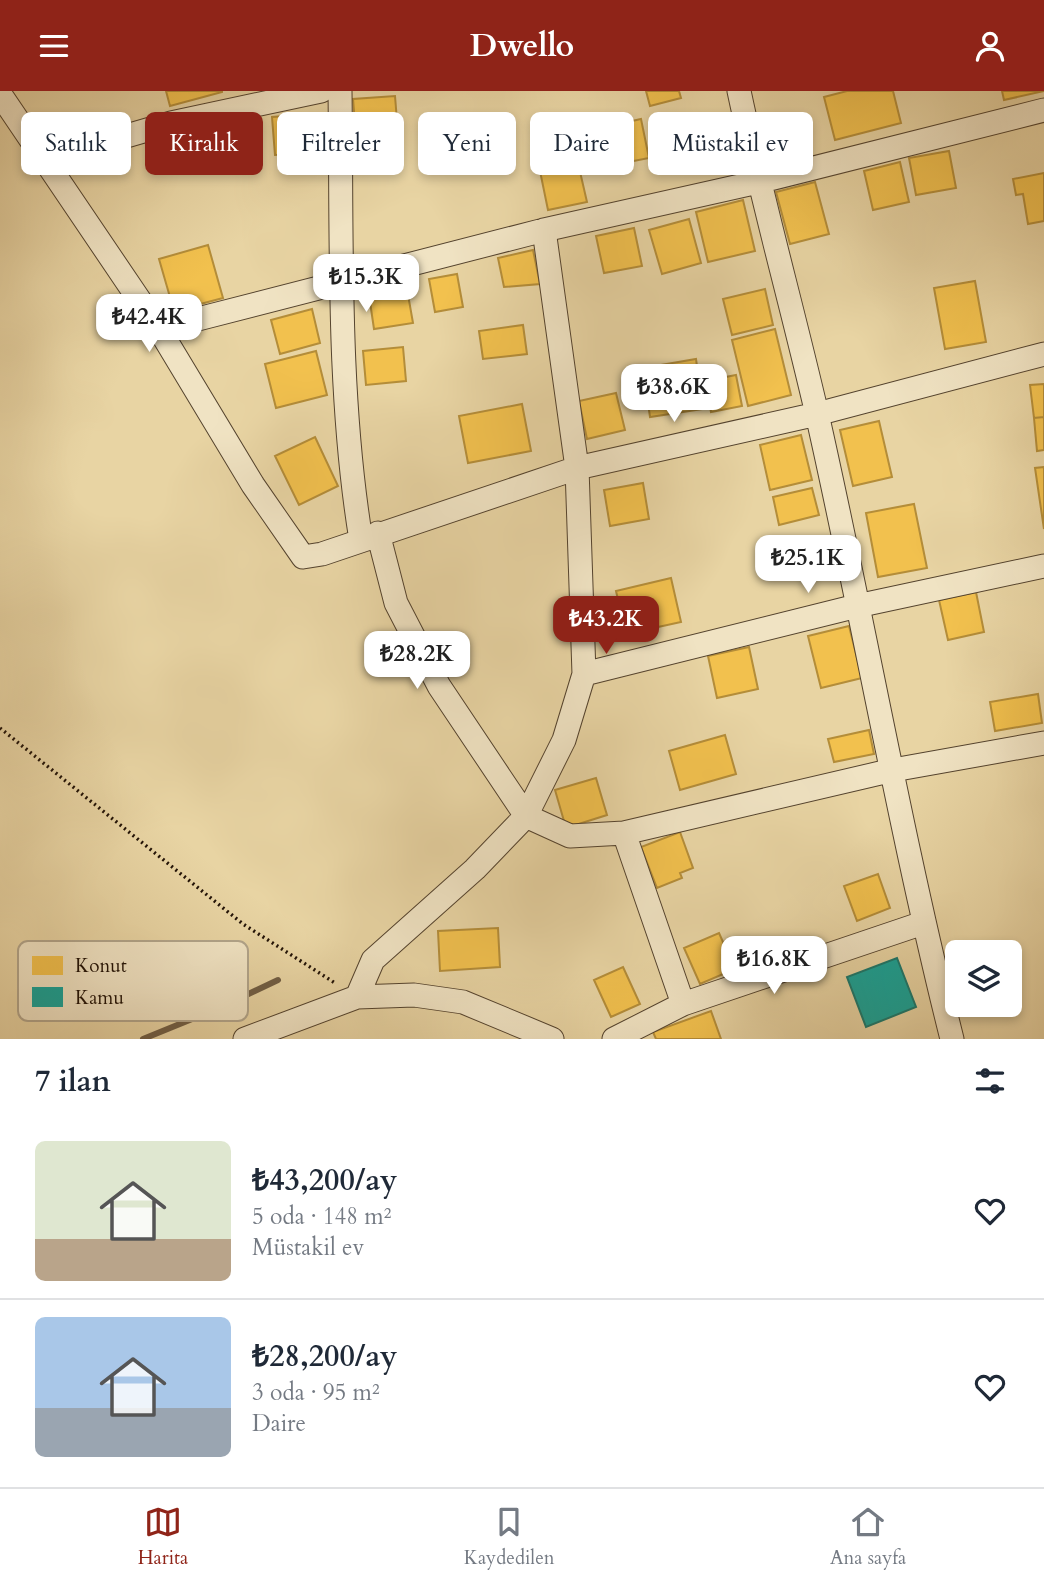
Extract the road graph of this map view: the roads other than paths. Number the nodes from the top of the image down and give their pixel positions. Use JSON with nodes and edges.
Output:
{"nodes":[{"id":1,"x":321,"y":91,"type":"edge"},
{"id":2,"x":340,"y":91,"type":"edge"},
{"id":3,"x":739,"y":91,"type":"edge"},
{"id":4,"x":0,"y":94,"type":"edge"},
{"id":5,"x":1044,"y":110,"type":"edge"},
{"id":6,"x":21,"y":126,"type":"edge"},
{"id":7,"x":131,"y":135,"type":"edge"},
{"id":8,"x":54,"y":175,"type":"edge"},
{"id":9,"x":758,"y":182,"type":"junction"},
{"id":10,"x":544,"y":230,"type":"junction"},
{"id":11,"x":342,"y":283,"type":"junction"},
{"id":12,"x":159,"y":329,"type":"junction"},
{"id":13,"x":1044,"y":354,"type":"edge"},
{"id":14,"x":817,"y":414,"type":"junction"},
{"id":15,"x":577,"y":468,"type":"junction"},
{"id":16,"x":369,"y":537,"type":"junction"},
{"id":17,"x":1044,"y":566,"type":"edge"},
{"id":18,"x":857,"y":606,"type":"junction"},
{"id":19,"x":584,"y":674,"type":"junction"},
{"id":20,"x":1044,"y":743,"type":"edge"},
{"id":21,"x":894,"y":770,"type":"junction"},
{"id":22,"x":526,"y":816,"type":"junction"},
{"id":23,"x":624,"y":833,"type":"junction"},
{"id":24,"x":923,"y":923,"type":"junction"},
{"id":25,"x":357,"y":997,"type":"junction"},
{"id":26,"x":683,"y":1004,"type":"junction"},
{"id":27,"x":547,"y":1038,"type":"edge"},
{"id":28,"x":245,"y":1039,"type":"edge"},
{"id":29,"x":614,"y":1039,"type":"edge"},
{"id":30,"x":952,"y":1039,"type":"edge"}],
"edges":[{"from":1,"to":7,"type":"street"},
{"from":2,"to":11,"type":"street"},
{"from":3,"to":9,"type":"street"},
{"from":4,"to":6,"type":"street"},
{"from":5,"to":9,"type":"street"},
{"from":8,"to":12,"type":"street"},
{"from":9,"to":10,"type":"street"},
{"from":9,"to":14,"type":"street"},
{"from":10,"to":11,"type":"street"},
{"from":10,"to":15,"type":"street"},
{"from":11,"to":12,"type":"street"},
{"from":11,"to":16,"type":"street"},
{"from":12,"to":16,"type":"street"},
{"from":13,"to":14,"type":"street"},
{"from":14,"to":15,"type":"street"},
{"from":14,"to":18,"type":"street"},
{"from":15,"to":16,"type":"street"},
{"from":15,"to":19,"type":"street"},
{"from":16,"to":22,"type":"street"},
{"from":17,"to":18,"type":"street"},
{"from":18,"to":19,"type":"street"},
{"from":18,"to":21,"type":"street"},
{"from":19,"to":22,"type":"street"},
{"from":20,"to":21,"type":"street"},
{"from":21,"to":23,"type":"street"},
{"from":21,"to":24,"type":"street"},
{"from":22,"to":23,"type":"street"},
{"from":22,"to":25,"type":"street"},
{"from":23,"to":26,"type":"street"},
{"from":24,"to":26,"type":"street"},
{"from":24,"to":30,"type":"street"},
{"from":25,"to":27,"type":"street"},
{"from":25,"to":28,"type":"street"},
{"from":26,"to":29,"type":"street"}]}
